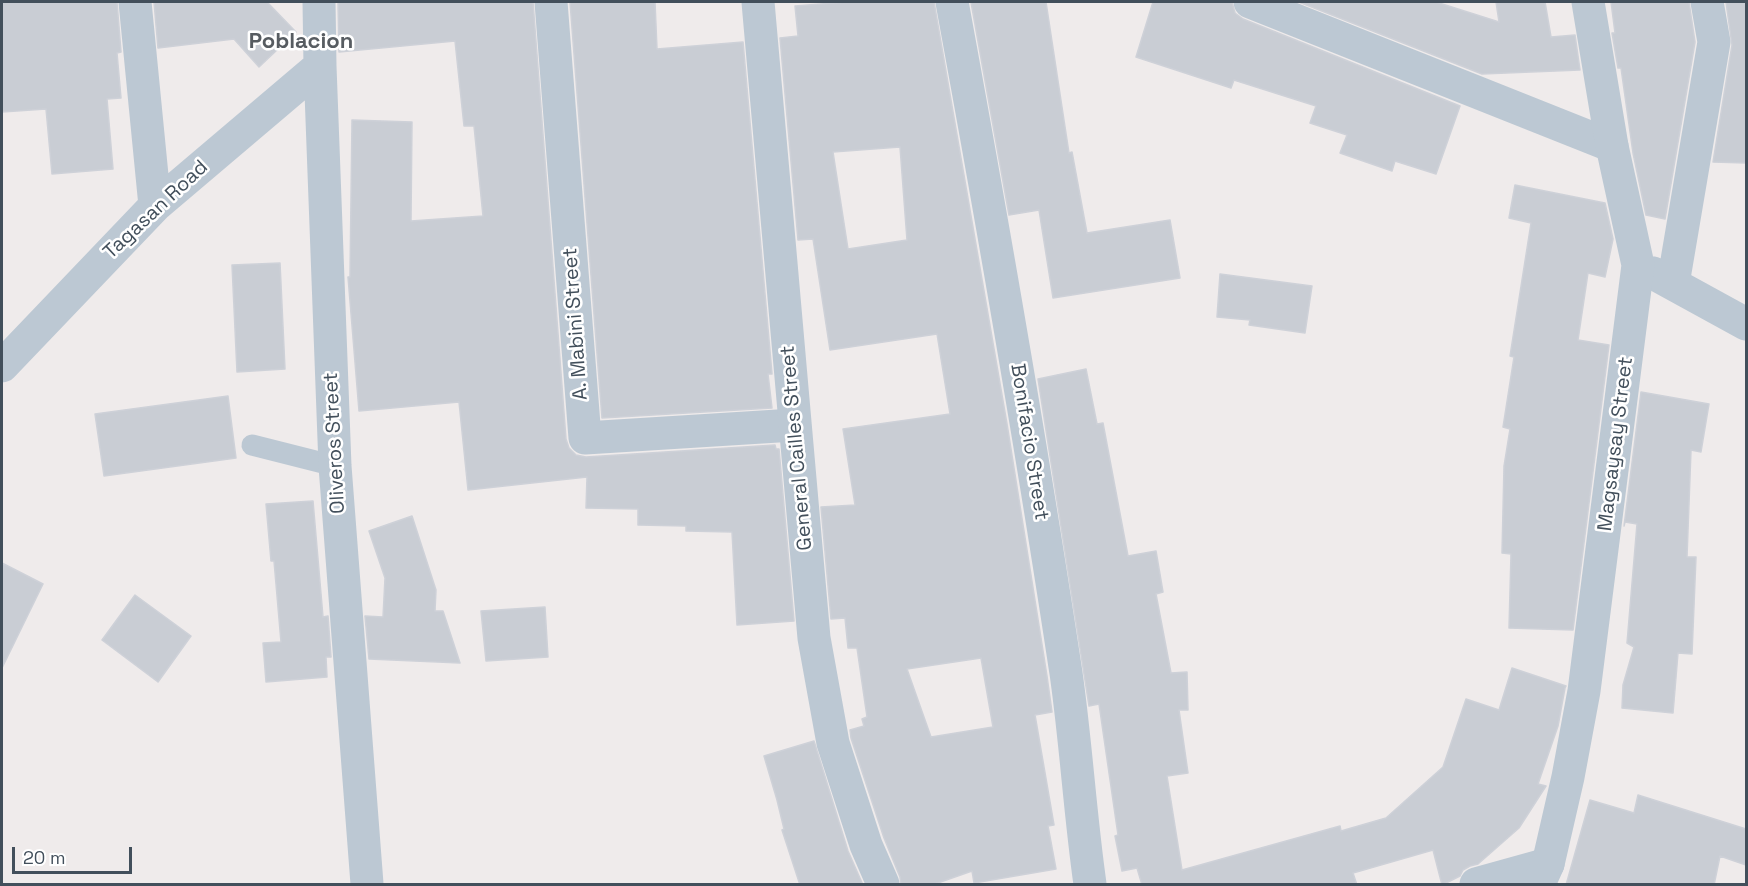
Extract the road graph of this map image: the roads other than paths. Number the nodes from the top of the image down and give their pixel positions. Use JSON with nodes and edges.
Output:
{"nodes":[{"id":1,"x":135,"y":2,"type":"edge"},
{"id":2,"x":319,"y":2,"type":"edge"},
{"id":3,"x":551,"y":2,"type":"edge"},
{"id":4,"x":758,"y":2,"type":"edge"},
{"id":5,"x":952,"y":2,"type":"edge"},
{"id":6,"x":1250,"y":2,"type":"edge"},
{"id":7,"x":1588,"y":2,"type":"edge"},
{"id":8,"x":1707,"y":2,"type":"edge"},
{"id":9,"x":320,"y":66,"type":"junction"},
{"id":10,"x":1612,"y":146,"type":"junction"},
{"id":11,"x":155,"y":206,"type":"junction"},
{"id":12,"x":1638,"y":265,"type":"junction"},
{"id":13,"x":1673,"y":284,"type":"junction"},
{"id":14,"x":1746,"y":324,"type":"edge"},
{"id":15,"x":2,"y":366,"type":"edge"},
{"id":16,"x":794,"y":425,"type":"junction"},
{"id":17,"x":252,"y":445,"type":"dead end"},
{"id":18,"x":334,"y":466,"type":"junction"},
{"id":19,"x":1544,"y":874,"type":"edge"},
{"id":20,"x":367,"y":885,"type":"edge"},
{"id":21,"x":884,"y":885,"type":"edge"},
{"id":22,"x":1090,"y":885,"type":"edge"},
{"id":23,"x":1476,"y":885,"type":"edge"}],
"edges":[{"from":1,"to":11,"type":"street"},
{"from":2,"to":9,"type":"street","name":"Oliveros Street"},
{"from":3,"to":16,"type":"street","name":"A. Mabini Street"},
{"from":4,"to":16,"type":"street","name":"General Cailles Street"},
{"from":5,"to":22,"type":"street","name":"Bonifacio Street"},
{"from":6,"to":10,"type":"street"},
{"from":7,"to":10,"type":"street","name":"Magsaysay Street"},
{"from":8,"to":13,"type":"street"},
{"from":9,"to":11,"type":"street","name":"Tagasan Road"},
{"from":9,"to":18,"type":"street","name":"Oliveros Street"},
{"from":10,"to":12,"type":"street","name":"Magsaysay Street"},
{"from":11,"to":15,"type":"street","name":"Tagasan Road"},
{"from":12,"to":13,"type":"street"},
{"from":12,"to":19,"type":"street","name":"Magsaysay Street"},
{"from":13,"to":14,"type":"street"},
{"from":16,"to":21,"type":"street","name":"General Cailles Street"},
{"from":17,"to":18,"type":"lane"},
{"from":18,"to":20,"type":"street","name":"Oliveros Street"},
{"from":19,"to":23,"type":"street"}]}
